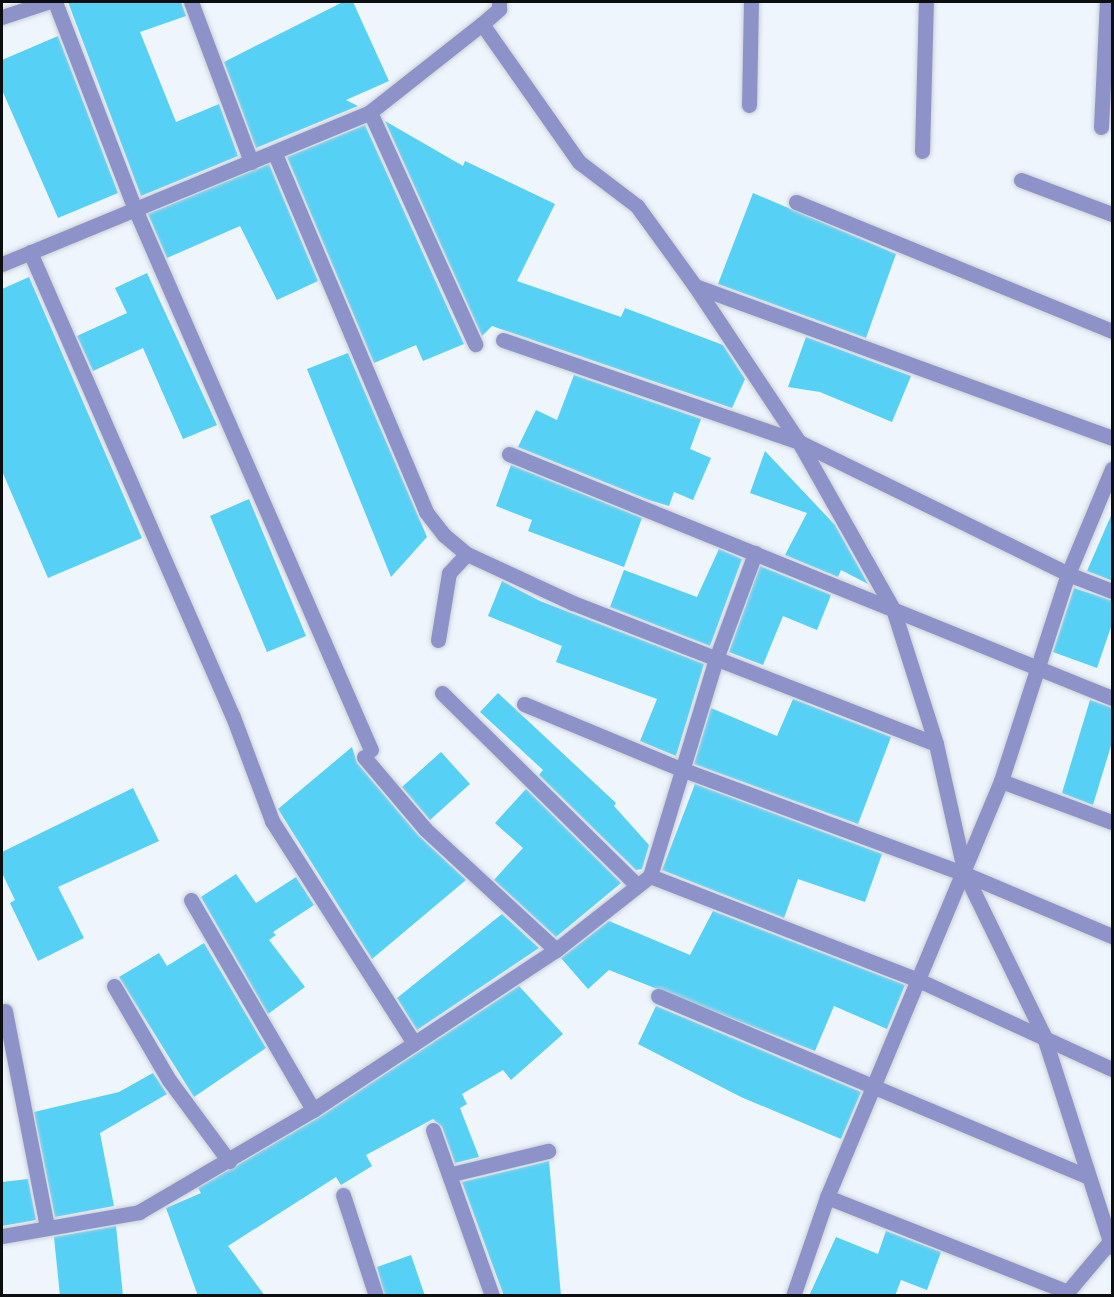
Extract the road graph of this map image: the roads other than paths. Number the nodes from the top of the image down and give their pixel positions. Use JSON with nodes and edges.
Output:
{"nodes":[{"id":1,"x":47,"y":2,"type":"edge"},
{"id":2,"x":54,"y":2,"type":"edge"},
{"id":3,"x":191,"y":2,"type":"edge"},
{"id":4,"x":751,"y":2,"type":"edge"},
{"id":5,"x":926,"y":2,"type":"edge"},
{"id":6,"x":1107,"y":2,"type":"edge"},
{"id":7,"x":491,"y":15,"type":"edge"},
{"id":8,"x":2,"y":17,"type":"edge"},
{"id":9,"x":749,"y":105,"type":"dead end"},
{"id":10,"x":370,"y":112,"type":"junction"},
{"id":11,"x":1101,"y":127,"type":"dead end"},
{"id":12,"x":922,"y":152,"type":"dead end"},
{"id":13,"x":274,"y":154,"type":"junction"},
{"id":14,"x":251,"y":162,"type":"junction"},
{"id":15,"x":1021,"y":180,"type":"dead end"},
{"id":16,"x":796,"y":202,"type":"dead end"},
{"id":17,"x":135,"y":209,"type":"junction"},
{"id":18,"x":1113,"y":214,"type":"edge"},
{"id":19,"x":30,"y":252,"type":"junction"},
{"id":20,"x":2,"y":264,"type":"edge"},
{"id":21,"x":695,"y":286,"type":"junction"},
{"id":22,"x":1113,"y":331,"type":"edge"},
{"id":23,"x":503,"y":340,"type":"dead end"},
{"id":24,"x":475,"y":344,"type":"dead end"},
{"id":25,"x":1113,"y":438,"type":"edge"},
{"id":26,"x":799,"y":442,"type":"junction"},
{"id":27,"x":509,"y":454,"type":"dead end"},
{"id":28,"x":1113,"y":469,"type":"edge"},
{"id":29,"x":755,"y":553,"type":"junction"},
{"id":30,"x":467,"y":554,"type":"junction"},
{"id":31,"x":1068,"y":574,"type":"junction"},
{"id":32,"x":1113,"y":591,"type":"edge"},
{"id":33,"x":893,"y":609,"type":"junction"},
{"id":34,"x":438,"y":640,"type":"dead end"},
{"id":35,"x":717,"y":656,"type":"junction"},
{"id":36,"x":1039,"y":668,"type":"junction"},
{"id":37,"x":442,"y":693,"type":"dead end"},
{"id":38,"x":1113,"y":698,"type":"edge"},
{"id":39,"x":524,"y":704,"type":"dead end"},
{"id":40,"x":936,"y":744,"type":"junction"},
{"id":41,"x":681,"y":769,"type":"junction"},
{"id":42,"x":1001,"y":781,"type":"junction"},
{"id":43,"x":1113,"y":822,"type":"edge"},
{"id":44,"x":965,"y":874,"type":"junction"},
{"id":45,"x":650,"y":876,"type":"junction"},
{"id":46,"x":637,"y":885,"type":"junction"},
{"id":47,"x":191,"y":900,"type":"dead end"},
{"id":48,"x":1113,"y":936,"type":"edge"},
{"id":49,"x":556,"y":950,"type":"junction"},
{"id":50,"x":916,"y":979,"type":"junction"},
{"id":51,"x":114,"y":986,"type":"dead end"},
{"id":52,"x":658,"y":996,"type":"dead end"},
{"id":53,"x":5,"y":1011,"type":"dead end"},
{"id":54,"x":1043,"y":1034,"type":"junction"},
{"id":55,"x":414,"y":1043,"type":"junction"},
{"id":56,"x":1113,"y":1070,"type":"edge"},
{"id":57,"x":878,"y":1084,"type":"junction"},
{"id":58,"x":313,"y":1110,"type":"junction"},
{"id":59,"x":433,"y":1130,"type":"dead end"},
{"id":60,"x":548,"y":1151,"type":"dead end"},
{"id":61,"x":229,"y":1161,"type":"junction"},
{"id":62,"x":452,"y":1174,"type":"junction"},
{"id":63,"x":1087,"y":1176,"type":"junction"},
{"id":64,"x":343,"y":1195,"type":"dead end"},
{"id":65,"x":827,"y":1197,"type":"junction"},
{"id":66,"x":47,"y":1228,"type":"junction"},
{"id":67,"x":2,"y":1236,"type":"edge"},
{"id":68,"x":1112,"y":1242,"type":"edge"},
{"id":69,"x":1066,"y":1294,"type":"edge"},
{"id":70,"x":376,"y":1296,"type":"edge"},
{"id":71,"x":492,"y":1296,"type":"edge"},
{"id":72,"x":793,"y":1296,"type":"edge"}],
"edges":[{"from":1,"to":8,"type":"street"},
{"from":2,"to":17,"type":"street"},
{"from":3,"to":14,"type":"street"},
{"from":4,"to":9,"type":"street"},
{"from":5,"to":12,"type":"street"},
{"from":6,"to":11,"type":"street"},
{"from":7,"to":10,"type":"street"},
{"from":7,"to":21,"type":"street"},
{"from":10,"to":13,"type":"street"},
{"from":10,"to":24,"type":"street"},
{"from":13,"to":14,"type":"street"},
{"from":13,"to":30,"type":"street"},
{"from":14,"to":17,"type":"street"},
{"from":15,"to":18,"type":"street"},
{"from":16,"to":22,"type":"street"},
{"from":17,"to":19,"type":"street"},
{"from":17,"to":49,"type":"street"},
{"from":19,"to":20,"type":"street"},
{"from":19,"to":55,"type":"street"},
{"from":21,"to":25,"type":"street"},
{"from":21,"to":26,"type":"street"},
{"from":23,"to":26,"type":"street"},
{"from":26,"to":31,"type":"street"},
{"from":26,"to":33,"type":"street"},
{"from":27,"to":29,"type":"street"},
{"from":28,"to":31,"type":"street"},
{"from":29,"to":33,"type":"street"},
{"from":29,"to":35,"type":"street"},
{"from":30,"to":34,"type":"street"},
{"from":30,"to":35,"type":"street"},
{"from":31,"to":32,"type":"street"},
{"from":31,"to":36,"type":"street"},
{"from":33,"to":36,"type":"street"},
{"from":33,"to":40,"type":"street"},
{"from":35,"to":40,"type":"street"},
{"from":35,"to":41,"type":"street"},
{"from":36,"to":38,"type":"street"},
{"from":36,"to":42,"type":"street"},
{"from":37,"to":46,"type":"street"},
{"from":39,"to":41,"type":"street"},
{"from":40,"to":44,"type":"street"},
{"from":41,"to":44,"type":"street"},
{"from":41,"to":45,"type":"street"},
{"from":42,"to":43,"type":"street"},
{"from":42,"to":44,"type":"street"},
{"from":44,"to":48,"type":"street"},
{"from":44,"to":50,"type":"street"},
{"from":44,"to":54,"type":"street"},
{"from":45,"to":46,"type":"street"},
{"from":45,"to":50,"type":"street"},
{"from":46,"to":49,"type":"street"},
{"from":47,"to":58,"type":"street"},
{"from":49,"to":55,"type":"street"},
{"from":50,"to":54,"type":"street"},
{"from":50,"to":57,"type":"street"},
{"from":51,"to":61,"type":"street"},
{"from":52,"to":57,"type":"street"},
{"from":53,"to":66,"type":"street"},
{"from":54,"to":56,"type":"street"},
{"from":54,"to":63,"type":"street"},
{"from":55,"to":58,"type":"street"},
{"from":57,"to":63,"type":"street"},
{"from":57,"to":65,"type":"street"},
{"from":58,"to":61,"type":"street"},
{"from":59,"to":62,"type":"street"},
{"from":60,"to":62,"type":"street"},
{"from":61,"to":66,"type":"street"},
{"from":62,"to":71,"type":"street"},
{"from":63,"to":68,"type":"street"},
{"from":64,"to":70,"type":"street"},
{"from":65,"to":69,"type":"street"},
{"from":65,"to":72,"type":"street"},
{"from":66,"to":67,"type":"street"},
{"from":68,"to":69,"type":"street"}]}
